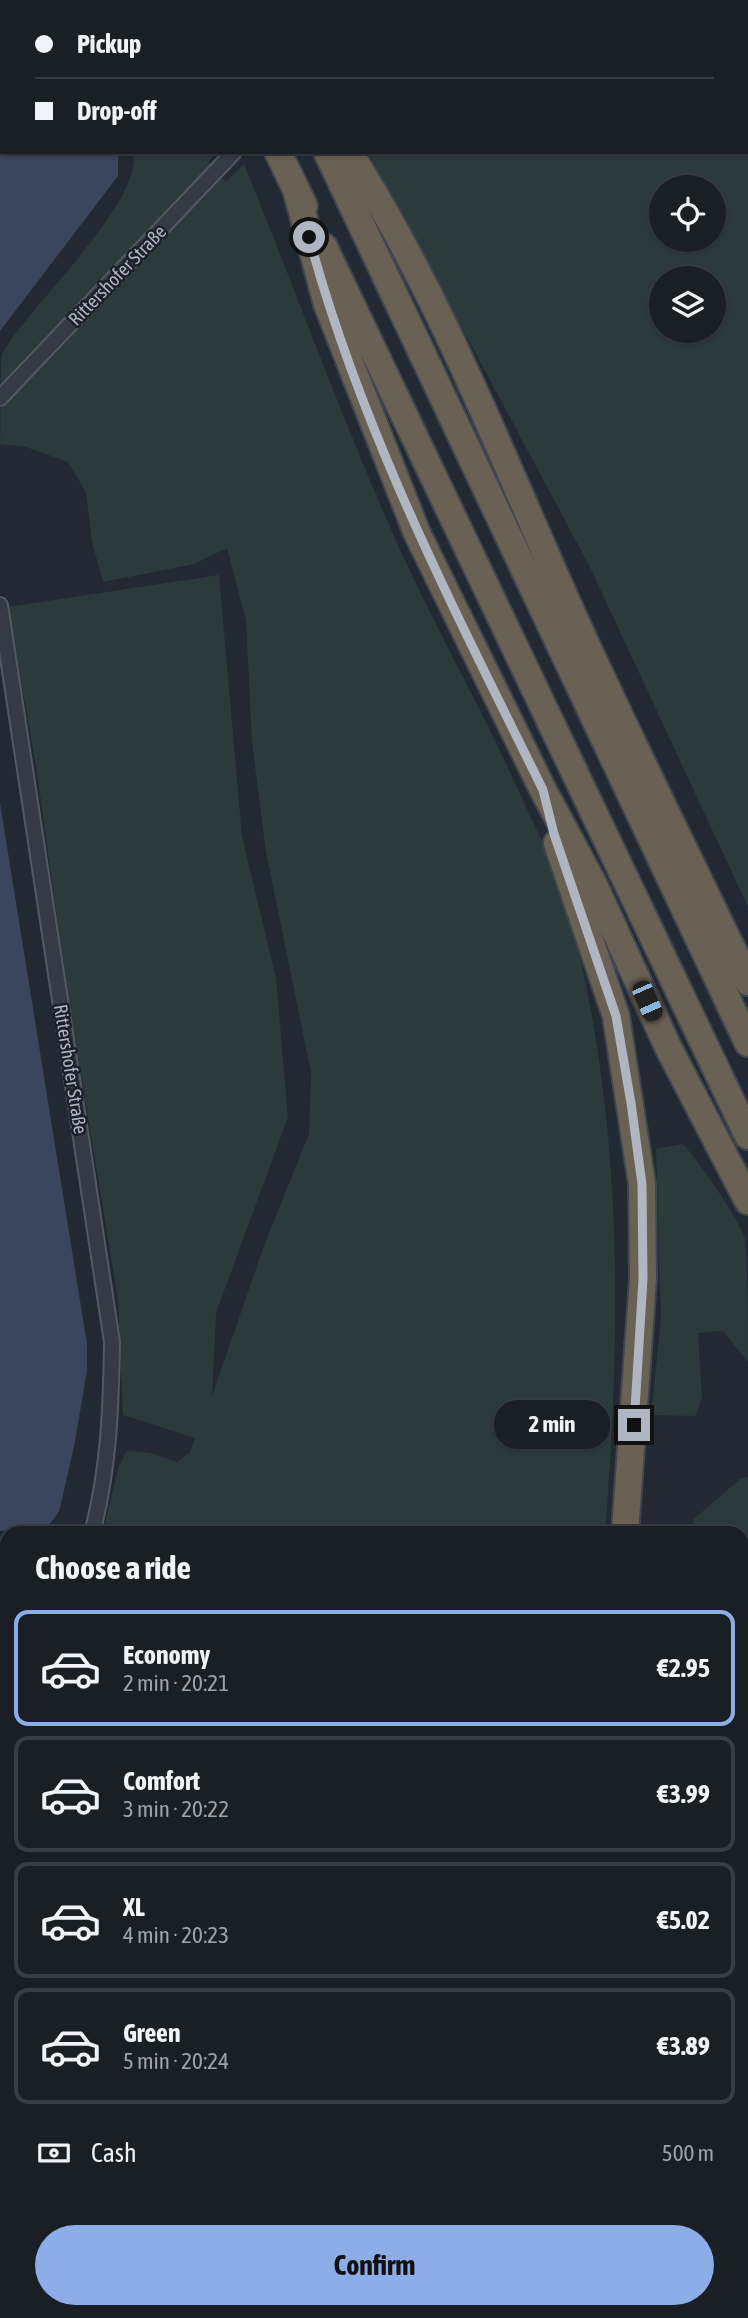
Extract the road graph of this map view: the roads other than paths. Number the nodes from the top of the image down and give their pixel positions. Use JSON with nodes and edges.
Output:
{"nodes":[{"id":1,"x":232,"y":154,"type":"edge"},
{"id":2,"x":279,"y":154,"type":"edge"},
{"id":3,"x":328,"y":154,"type":"edge"},
{"id":4,"x":350,"y":154,"type":"edge"},
{"id":5,"x":297,"y":192,"type":"junction"},
{"id":6,"x":0,"y":398,"type":"edge"},
{"id":7,"x":0,"y":605,"type":"edge"},
{"id":8,"x":543,"y":790,"type":"junction"},
{"id":9,"x":748,"y":982,"type":"edge"},
{"id":10,"x":748,"y":1043,"type":"edge"},
{"id":11,"x":748,"y":1136,"type":"edge"},
{"id":12,"x":748,"y":1201,"type":"edge"},
{"id":13,"x":93,"y":1526,"type":"edge"},
{"id":14,"x":625,"y":1526,"type":"edge"}],
"edges":[{"from":1,"to":6,"type":"street","name":"Rittershofer Straße"},
{"from":2,"to":5,"type":"highway"},
{"from":3,"to":10,"type":"highway"},
{"from":4,"to":9,"type":"highway"},
{"from":5,"to":8,"type":"highway"},
{"from":5,"to":11,"type":"highway"},
{"from":7,"to":13,"type":"street","name":"Rittershofer Straße"},
{"from":8,"to":12,"type":"highway"},
{"from":8,"to":14,"type":"highway"}]}
